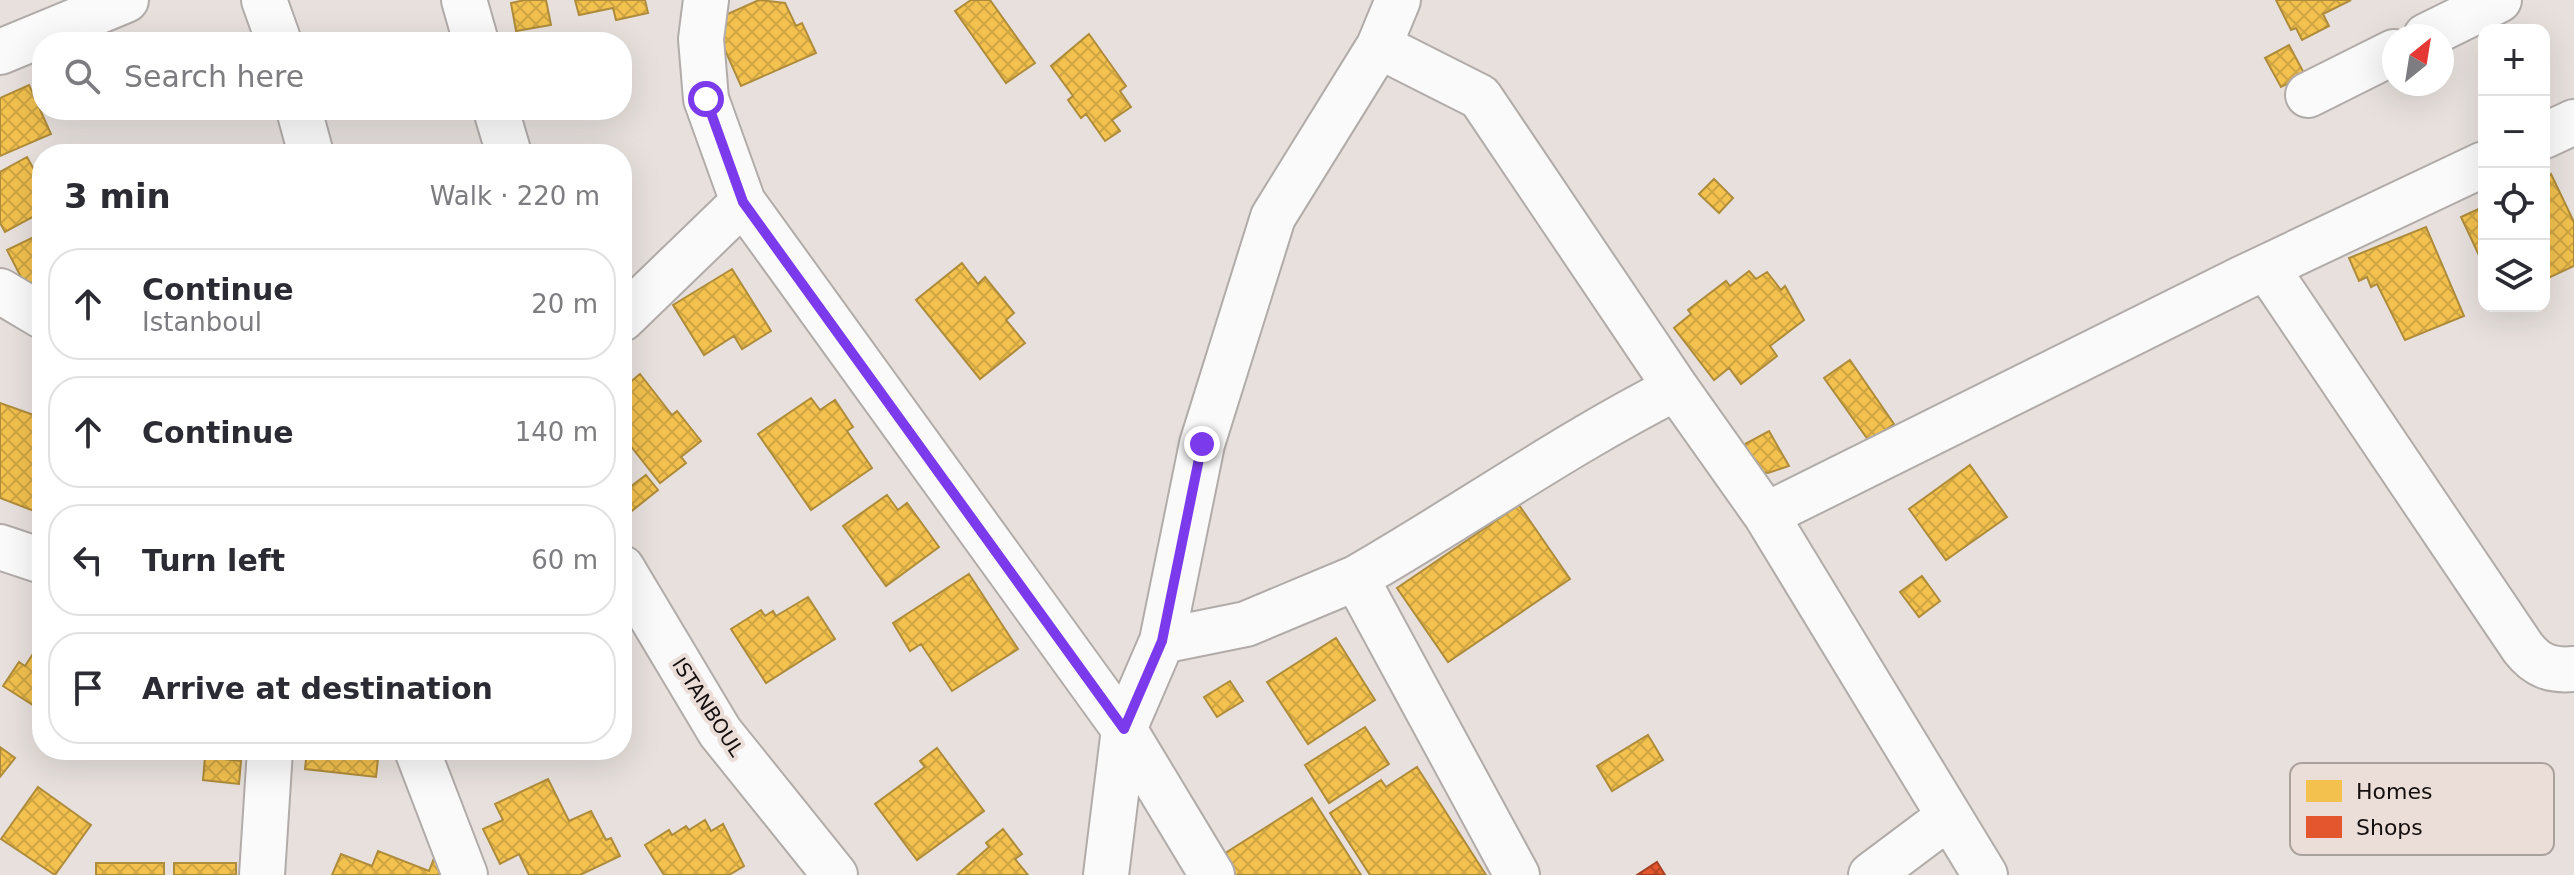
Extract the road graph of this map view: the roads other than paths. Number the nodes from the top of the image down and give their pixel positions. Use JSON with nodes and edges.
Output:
{"nodes":[{"id":1,"x":126,"y":0,"type":"edge"},
{"id":2,"x":264,"y":0,"type":"edge"},
{"id":3,"x":464,"y":0,"type":"edge"},
{"id":4,"x":706,"y":0,"type":"edge"},
{"id":5,"x":1398,"y":0,"type":"edge"},
{"id":6,"x":2499,"y":0,"type":"edge"},
{"id":7,"x":2450,"y":24,"type":"edge"},
{"id":8,"x":48,"y":32,"type":"edge"},
{"id":9,"x":275,"y":32,"type":"edge"},
{"id":10,"x":473,"y":32,"type":"edge"},
{"id":11,"x":32,"y":39,"type":"edge"},
{"id":12,"x":1379,"y":46,"type":"junction"},
{"id":13,"x":0,"y":52,"type":"edge"},
{"id":14,"x":2382,"y":58,"type":"edge"},
{"id":15,"x":2308,"y":95,"type":"dead end"},
{"id":16,"x":302,"y":120,"type":"edge"},
{"id":17,"x":499,"y":120,"type":"edge"},
{"id":18,"x":2574,"y":122,"type":"edge"},
{"id":19,"x":2550,"y":133,"type":"edge"},
{"id":20,"x":308,"y":144,"type":"edge"},
{"id":21,"x":506,"y":144,"type":"edge"},
{"id":22,"x":2478,"y":167,"type":"edge"},
{"id":23,"x":743,"y":202,"type":"junction"},
{"id":24,"x":2266,"y":267,"type":"junction"},
{"id":25,"x":0,"y":291,"type":"edge"},
{"id":26,"x":632,"y":309,"type":"edge"},
{"id":27,"x":32,"y":310,"type":"edge"},
{"id":28,"x":1676,"y":388,"type":"junction"},
{"id":29,"x":1766,"y":515,"type":"junction"},
{"id":30,"x":0,"y":547,"type":"edge"},
{"id":31,"x":32,"y":558,"type":"edge"},
{"id":32,"x":1356,"y":578,"type":"junction"},
{"id":33,"x":632,"y":585,"type":"edge"},
{"id":34,"x":1162,"y":641,"type":"junction"},
{"id":35,"x":2574,"y":669,"type":"edge"},
{"id":36,"x":1124,"y":729,"type":"junction"},
{"id":37,"x":269,"y":760,"type":"edge"},
{"id":38,"x":421,"y":760,"type":"edge"},
{"id":39,"x":1947,"y":818,"type":"junction"},
{"id":40,"x":262,"y":875,"type":"edge"},
{"id":41,"x":465,"y":875,"type":"edge"},
{"id":42,"x":835,"y":875,"type":"edge"},
{"id":43,"x":1106,"y":875,"type":"edge"},
{"id":44,"x":1212,"y":875,"type":"edge"},
{"id":45,"x":1517,"y":875,"type":"edge"},
{"id":46,"x":1871,"y":875,"type":"edge"},
{"id":47,"x":1985,"y":875,"type":"edge"}],
"edges":[{"from":1,"to":8,"type":"street"},
{"from":2,"to":9,"type":"street"},
{"from":3,"to":10,"type":"street"},
{"from":4,"to":23,"type":"street"},
{"from":5,"to":12,"type":"street"},
{"from":6,"to":7,"type":"street"},
{"from":11,"to":13,"type":"street"},
{"from":12,"to":28,"type":"street"},
{"from":12,"to":34,"type":"street"},
{"from":14,"to":15,"type":"street"},
{"from":16,"to":20,"type":"street"},
{"from":17,"to":21,"type":"street"},
{"from":18,"to":19,"type":"street"},
{"from":22,"to":24,"type":"street"},
{"from":23,"to":26,"type":"street"},
{"from":23,"to":36,"type":"street"},
{"from":24,"to":29,"type":"street"},
{"from":24,"to":35,"type":"street"},
{"from":25,"to":27,"type":"street"},
{"from":28,"to":29,"type":"street"},
{"from":28,"to":32,"type":"street"},
{"from":29,"to":39,"type":"street"},
{"from":30,"to":31,"type":"street"},
{"from":32,"to":34,"type":"street"},
{"from":32,"to":45,"type":"street"},
{"from":33,"to":42,"type":"street","name":"ISTANBOUL"},
{"from":34,"to":36,"type":"street"},
{"from":36,"to":43,"type":"street"},
{"from":36,"to":44,"type":"street"},
{"from":37,"to":40,"type":"street"},
{"from":38,"to":41,"type":"street"},
{"from":39,"to":46,"type":"street"},
{"from":39,"to":47,"type":"street"}]}
